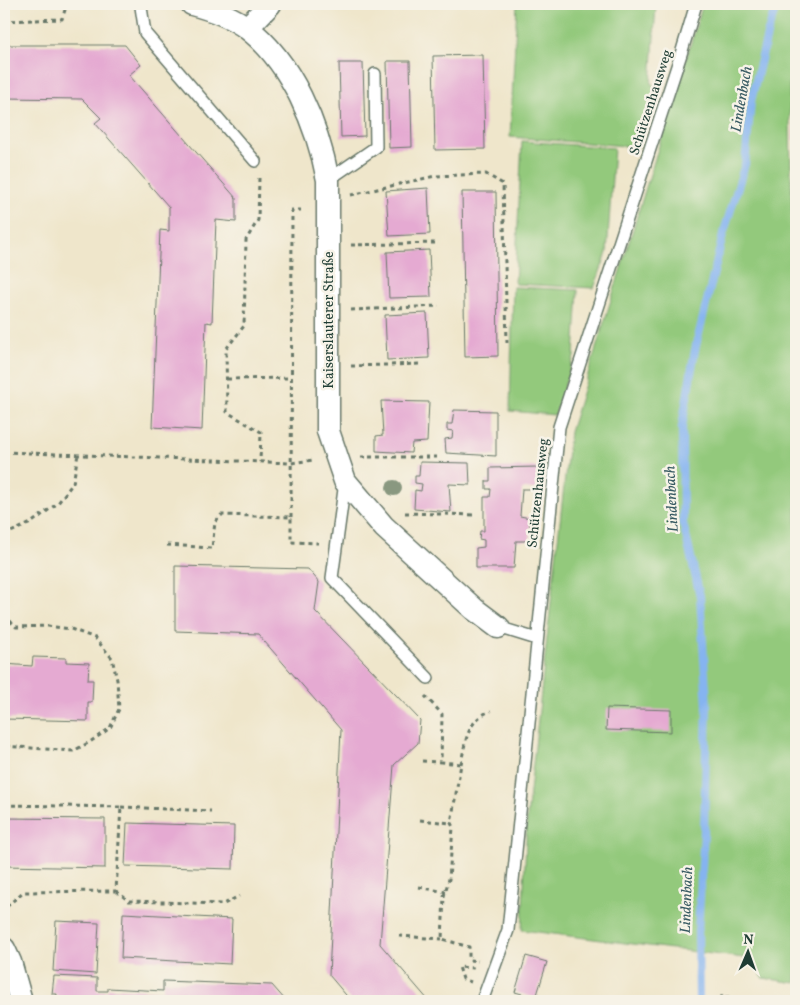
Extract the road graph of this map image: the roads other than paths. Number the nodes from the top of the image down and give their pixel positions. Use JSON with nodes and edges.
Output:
{"nodes":[{"id":1,"x":142,"y":4,"type":"edge"},
{"id":2,"x":192,"y":4,"type":"edge"},
{"id":3,"x":270,"y":4,"type":"edge"},
{"id":4,"x":696,"y":4,"type":"edge"},
{"id":5,"x":247,"y":28,"type":"junction"},
{"id":6,"x":375,"y":74,"type":"dead end"},
{"id":7,"x":255,"y":161,"type":"road end"},
{"id":8,"x":322,"y":197,"type":"junction"},
{"id":9,"x":345,"y":481,"type":"junction"},
{"id":10,"x":498,"y":627,"type":"joint"},
{"id":11,"x":537,"y":639,"type":"junction"},
{"id":12,"x":428,"y":678,"type":"road end"},
{"id":13,"x":4,"y":949,"type":"edge"},
{"id":14,"x":22,"y":1001,"type":"edge"},
{"id":15,"x":482,"y":1001,"type":"edge"}],
"edges":[{"from":1,"to":7,"type":"lane"},
{"from":2,"to":5,"type":"street","name":"Kaiserslauterer Straße"},
{"from":3,"to":5,"type":"street"},
{"from":4,"to":11,"type":"lane","name":"Schützenhausweg"},
{"from":5,"to":8,"type":"street","name":"Kaiserslauterer Straße"},
{"from":6,"to":8,"type":"lane"},
{"from":8,"to":9,"type":"street","name":"Kaiserslauterer Straße"},
{"from":9,"to":10,"type":"street","name":"Kaiserslauterer Straße"},
{"from":9,"to":12,"type":"lane"},
{"from":10,"to":11,"type":"lane"},
{"from":11,"to":15,"type":"lane","name":"Schützenhausweg"},
{"from":13,"to":14,"type":"street"}]}
